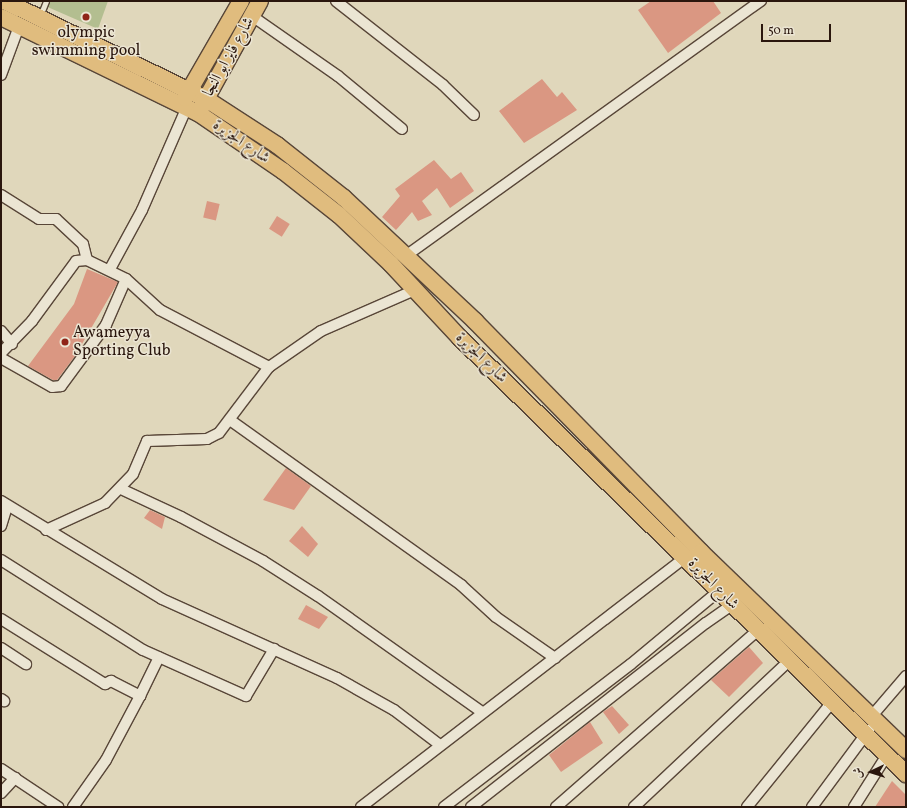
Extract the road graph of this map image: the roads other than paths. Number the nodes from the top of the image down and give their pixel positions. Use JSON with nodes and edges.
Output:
{"nodes":[{"id":1,"x":5,"y":1,"type":"edge"},
{"id":2,"x":46,"y":1,"type":"edge"},
{"id":3,"x":241,"y":1,"type":"edge"},
{"id":4,"x":260,"y":1,"type":"edge"},
{"id":5,"x":336,"y":1,"type":"edge"},
{"id":6,"x":762,"y":1,"type":"edge"},
{"id":7,"x":252,"y":16,"type":"junction"},
{"id":8,"x":1,"y":17,"type":"edge"},
{"id":9,"x":39,"y":17,"type":"junction"},
{"id":10,"x":19,"y":26,"type":"junction"},
{"id":11,"x":1,"y":75,"type":"edge"},
{"id":12,"x":190,"y":89,"type":"junction"},
{"id":13,"x":206,"y":99,"type":"junction"},
{"id":14,"x":189,"y":108,"type":"junction"},
{"id":15,"x":474,"y":115,"type":"dead end"},
{"id":16,"x":402,"y":128,"type":"dead end"},
{"id":17,"x":1,"y":195,"type":"edge"},
{"id":18,"x":407,"y":255,"type":"junction"},
{"id":19,"x":86,"y":260,"type":"junction"},
{"id":20,"x":110,"y":269,"type":"junction"},
{"id":21,"x":126,"y":279,"type":"junction"},
{"id":22,"x":415,"y":290,"type":"junction"},
{"id":23,"x":475,"y":321,"type":"junction"},
{"id":24,"x":1,"y":331,"type":"edge"},
{"id":25,"x":460,"y":338,"type":"junction"},
{"id":26,"x":12,"y":344,"type":"junction"},
{"id":27,"x":1,"y":353,"type":"edge"},
{"id":28,"x":1,"y":358,"type":"edge"},
{"id":29,"x":269,"y":367,"type":"junction"},
{"id":30,"x":230,"y":420,"type":"junction"},
{"id":31,"x":120,"y":489,"type":"junction"},
{"id":32,"x":4,"y":504,"type":"edge"},
{"id":33,"x":1,"y":526,"type":"edge"},
{"id":34,"x":46,"y":530,"type":"junction"},
{"id":35,"x":689,"y":552,"type":"junction"},
{"id":36,"x":1,"y":560,"type":"edge"},
{"id":37,"x":719,"y":591,"type":"junction"},
{"id":38,"x":732,"y":605,"type":"junction"},
{"id":39,"x":1,"y":619,"type":"edge"},
{"id":40,"x":758,"y":630,"type":"junction"},
{"id":41,"x":1,"y":648,"type":"edge"},
{"id":42,"x":274,"y":649,"type":"junction"},
{"id":43,"x":159,"y":657,"type":"junction"},
{"id":44,"x":555,"y":658,"type":"junction"},
{"id":45,"x":789,"y":661,"type":"junction"},
{"id":46,"x":26,"y":664,"type":"dead end"},
{"id":47,"x":906,"y":676,"type":"edge"},
{"id":48,"x":140,"y":696,"type":"junction"},
{"id":49,"x":832,"y":702,"type":"junction"},
{"id":50,"x":482,"y":712,"type":"junction"},
{"id":51,"x":870,"y":725,"type":"junction"},
{"id":52,"x":440,"y":744,"type":"junction"},
{"id":53,"x":906,"y":750,"type":"edge"},
{"id":54,"x":887,"y":755,"type":"junction"},
{"id":55,"x":1,"y":769,"type":"edge"},
{"id":56,"x":906,"y":774,"type":"edge"},
{"id":57,"x":15,"y":778,"type":"junction"},
{"id":58,"x":1,"y":793,"type":"edge"},
{"id":59,"x":54,"y":806,"type":"edge"},
{"id":60,"x":73,"y":807,"type":"edge"},
{"id":61,"x":361,"y":807,"type":"edge"},
{"id":62,"x":444,"y":807,"type":"edge"},
{"id":63,"x":471,"y":807,"type":"edge"},
{"id":64,"x":556,"y":807,"type":"edge"},
{"id":65,"x":634,"y":807,"type":"edge"},
{"id":66,"x":747,"y":807,"type":"edge"},
{"id":67,"x":812,"y":807,"type":"edge"},
{"id":68,"x":854,"y":807,"type":"edge"}],
"edges":[{"from":1,"to":9,"type":"main road","name":"شارع الجزيرة"},
{"from":2,"to":9,"type":"lane"},
{"from":3,"to":12,"type":"main road","name":"شارع فايز ابو النجا"},
{"from":4,"to":7,"type":"main road","name":"شارع فايز ابو النجا"},
{"from":5,"to":15,"type":"street"},
{"from":6,"to":18,"type":"street"},
{"from":7,"to":13,"type":"main road","name":"شارع فايز ابو النجا"},
{"from":7,"to":16,"type":"street"},
{"from":8,"to":10,"type":"main road","name":"شارع الجزيرة"},
{"from":9,"to":12,"type":"main road","name":"شارع الجزيرة"},
{"from":10,"to":11,"type":"street"},
{"from":10,"to":14,"type":"main road","name":"شارع الجزيرة"},
{"from":12,"to":13,"type":"main road","name":"شارع الجزيرة"},
{"from":12,"to":14,"type":"main road","name":"شارع فايز ابو النجا"},
{"from":13,"to":14,"type":"main road","name":"شارع فايز ابو النجا"},
{"from":13,"to":18,"type":"main road","name":"شارع الجزيرة"},
{"from":14,"to":20,"type":"street"},
{"from":14,"to":22,"type":"main road","name":"شارع الجزيرة"},
{"from":17,"to":19,"type":"street"},
{"from":18,"to":23,"type":"main road","name":"شارع الجزيرة"},
{"from":19,"to":20,"type":"street"},
{"from":19,"to":26,"type":"street"},
{"from":20,"to":21,"type":"street"},
{"from":21,"to":28,"type":"street"},
{"from":21,"to":29,"type":"street"},
{"from":22,"to":25,"type":"main road","name":"شارع الجزيرة"},
{"from":22,"to":29,"type":"street"},
{"from":23,"to":25,"type":"main road"},
{"from":23,"to":35,"type":"main road","name":"شارع الجزيرة"},
{"from":24,"to":26,"type":"street"},
{"from":25,"to":35,"type":"main road","name":"شارع الجزيرة"},
{"from":26,"to":27,"type":"street"},
{"from":29,"to":30,"type":"street"},
{"from":30,"to":31,"type":"street"},
{"from":30,"to":44,"type":"street"},
{"from":31,"to":34,"type":"street"},
{"from":31,"to":50,"type":"street"},
{"from":32,"to":33,"type":"street"},
{"from":32,"to":34,"type":"street"},
{"from":34,"to":42,"type":"street"},
{"from":35,"to":37,"type":"main road","name":"شارع الجزيرة"},
{"from":35,"to":44,"type":"street"},
{"from":35,"to":51,"type":"main road","name":"شارع الجزيرة"},
{"from":36,"to":43,"type":"street"},
{"from":37,"to":38,"type":"main road","name":"شارع الجزيرة"},
{"from":37,"to":62,"type":"street"},
{"from":38,"to":40,"type":"main road","name":"شارع الجزيرة"},
{"from":38,"to":63,"type":"street"},
{"from":39,"to":48,"type":"street"},
{"from":40,"to":45,"type":"main road","name":"شارع الجزيرة"},
{"from":40,"to":64,"type":"street"},
{"from":41,"to":46,"type":"street"},
{"from":42,"to":43,"type":"street"},
{"from":42,"to":52,"type":"street"},
{"from":43,"to":48,"type":"street"},
{"from":44,"to":50,"type":"street"},
{"from":45,"to":49,"type":"main road","name":"شارع الجزيرة"},
{"from":45,"to":65,"type":"street"},
{"from":47,"to":51,"type":"street"},
{"from":48,"to":60,"type":"street"},
{"from":49,"to":51,"type":"main road","name":"شارع الجزيرة"},
{"from":49,"to":66,"type":"street"},
{"from":50,"to":52,"type":"street"},
{"from":51,"to":53,"type":"main road","name":"شارع الجزيرة"},
{"from":51,"to":54,"type":"main road","name":"شارع الجزيرة"},
{"from":51,"to":67,"type":"street"},
{"from":52,"to":61,"type":"street"},
{"from":54,"to":56,"type":"main road","name":"شارع الجزيرة"},
{"from":54,"to":68,"type":"street"},
{"from":55,"to":57,"type":"street"},
{"from":57,"to":58,"type":"street"},
{"from":57,"to":59,"type":"street"}]}
